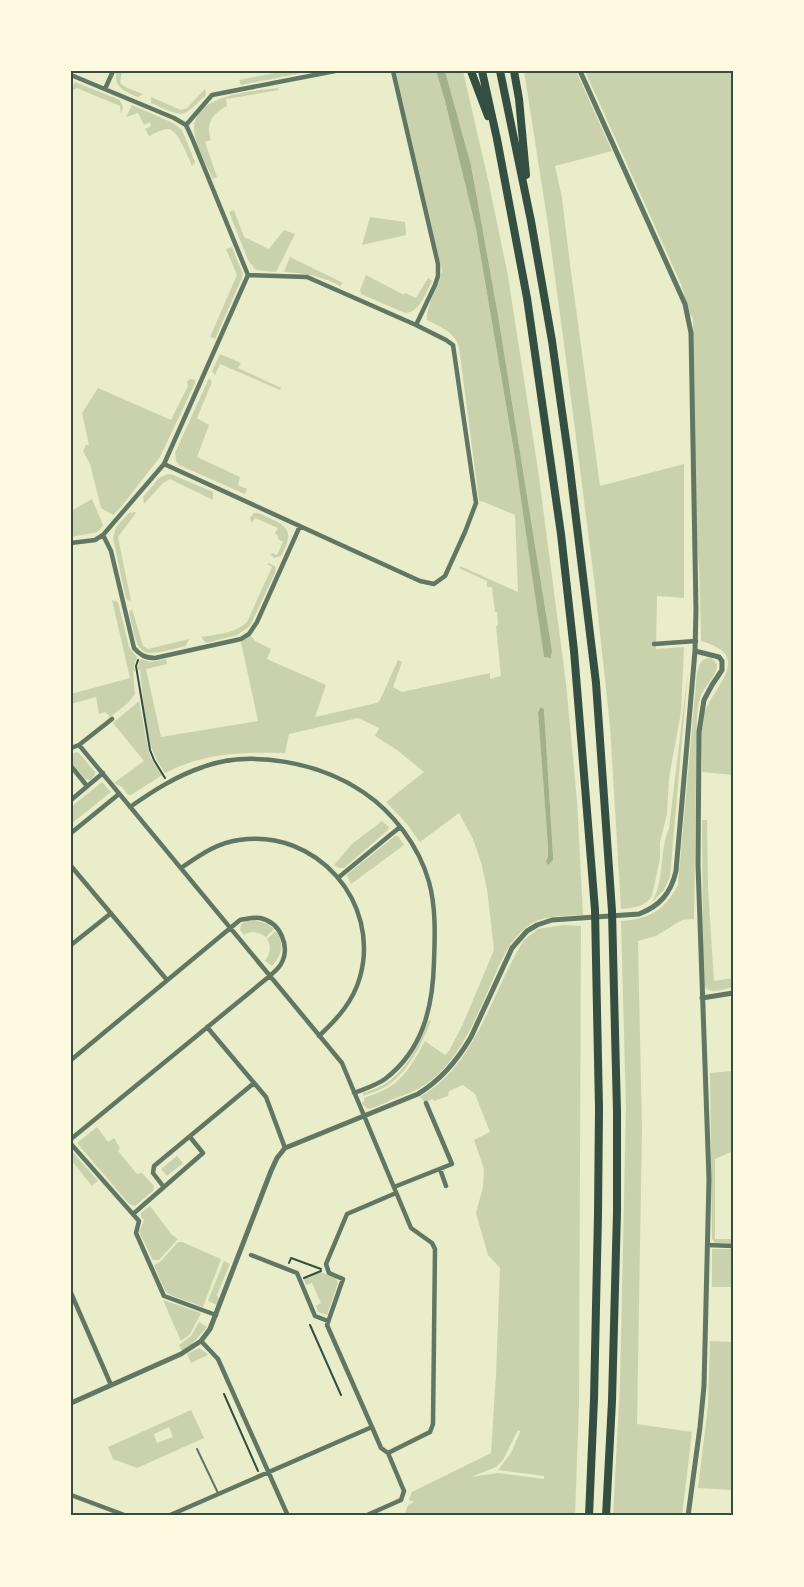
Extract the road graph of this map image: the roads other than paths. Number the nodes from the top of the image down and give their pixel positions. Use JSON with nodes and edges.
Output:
{"nodes":[{"id":1,"x":113,"y":71,"type":"edge"},
{"id":2,"x":335,"y":71,"type":"edge"},
{"id":3,"x":393,"y":71,"type":"edge"},
{"id":4,"x":471,"y":71,"type":"edge"},
{"id":5,"x":482,"y":71,"type":"edge"},
{"id":6,"x":500,"y":71,"type":"edge"},
{"id":7,"x":514,"y":71,"type":"edge"},
{"id":8,"x":580,"y":71,"type":"edge"},
{"id":9,"x":71,"y":75,"type":"edge"},
{"id":10,"x":105,"y":89,"type":"junction"},
{"id":11,"x":186,"y":126,"type":"junction"},
{"id":12,"x":497,"y":139,"type":"junction"},
{"id":13,"x":531,"y":221,"type":"junction"},
{"id":14,"x":248,"y":275,"type":"junction"},
{"id":15,"x":416,"y":325,"type":"junction"},
{"id":16,"x":164,"y":464,"type":"junction"},
{"id":17,"x":300,"y":526,"type":"junction"},
{"id":18,"x":103,"y":535,"type":"junction"},
{"id":19,"x":71,"y":543,"type":"edge"},
{"id":20,"x":696,"y":641,"type":"junction"},
{"id":21,"x":654,"y":644,"type":"dead end"},
{"id":22,"x":695,"y":651,"type":"junction"},
{"id":23,"x":112,"y":720,"type":"dead end"},
{"id":24,"x":79,"y":745,"type":"junction"},
{"id":25,"x":71,"y":748,"type":"edge"},
{"id":26,"x":71,"y":766,"type":"edge"},
{"id":27,"x":103,"y":774,"type":"junction"},
{"id":28,"x":87,"y":786,"type":"junction"},
{"id":29,"x":119,"y":794,"type":"junction"},
{"id":30,"x":71,"y":800,"type":"edge"},
{"id":31,"x":130,"y":807,"type":"junction"},
{"id":32,"x":400,"y":827,"type":"junction"},
{"id":33,"x":71,"y":833,"type":"edge"},
{"id":34,"x":71,"y":866,"type":"edge"},
{"id":35,"x":181,"y":868,"type":"junction"},
{"id":36,"x":339,"y":877,"type":"junction"},
{"id":37,"x":110,"y":914,"type":"junction"},
{"id":38,"x":230,"y":928,"type":"junction"},
{"id":39,"x":71,"y":946,"type":"edge"},
{"id":40,"x":271,"y":975,"type":"junction"},
{"id":41,"x":167,"y":980,"type":"junction"},
{"id":42,"x":733,"y":993,"type":"edge"},
{"id":43,"x":702,"y":998,"type":"junction"},
{"id":44,"x":207,"y":1027,"type":"junction"},
{"id":45,"x":319,"y":1036,"type":"junction"},
{"id":46,"x":71,"y":1060,"type":"edge"},
{"id":47,"x":254,"y":1083,"type":"junction"},
{"id":48,"x":354,"y":1093,"type":"junction"},
{"id":49,"x":426,"y":1102,"type":"dead end"},
{"id":50,"x":364,"y":1116,"type":"junction"},
{"id":51,"x":190,"y":1136,"type":"junction"},
{"id":52,"x":71,"y":1139,"type":"edge"},
{"id":53,"x":71,"y":1144,"type":"edge"},
{"id":54,"x":285,"y":1148,"type":"junction"},
{"id":55,"x":440,"y":1169,"type":"junction"},
{"id":56,"x":163,"y":1186,"type":"junction"},
{"id":57,"x":446,"y":1186,"type":"dead end"},
{"id":58,"x":394,"y":1187,"type":"junction"},
{"id":59,"x":396,"y":1193,"type":"junction"},
{"id":60,"x":133,"y":1214,"type":"junction"},
{"id":61,"x":708,"y":1246,"type":"junction"},
{"id":62,"x":733,"y":1246,"type":"edge"},
{"id":63,"x":251,"y":1256,"type":"dead end"},
{"id":64,"x":71,"y":1294,"type":"edge"},
{"id":65,"x":73,"y":1302,"type":"edge"},
{"id":66,"x":216,"y":1315,"type":"junction"},
{"id":67,"x":328,"y":1321,"type":"junction"},
{"id":68,"x":201,"y":1341,"type":"junction"},
{"id":69,"x":111,"y":1385,"type":"junction"},
{"id":70,"x":71,"y":1403,"type":"edge"},
{"id":71,"x":372,"y":1427,"type":"junction"},
{"id":72,"x":197,"y":1449,"type":"dead end"},
{"id":73,"x":388,"y":1453,"type":"junction"},
{"id":74,"x":268,"y":1472,"type":"junction"},
{"id":75,"x":218,"y":1493,"type":"junction"},
{"id":76,"x":71,"y":1495,"type":"edge"},
{"id":77,"x":127,"y":1516,"type":"edge"},
{"id":78,"x":168,"y":1516,"type":"edge"},
{"id":79,"x":288,"y":1516,"type":"edge"},
{"id":80,"x":365,"y":1516,"type":"edge"},
{"id":81,"x":589,"y":1516,"type":"edge"},
{"id":82,"x":606,"y":1516,"type":"edge"},
{"id":83,"x":688,"y":1516,"type":"edge"}],
"edges":[{"from":1,"to":10,"type":"street"},
{"from":2,"to":11,"type":"street"},
{"from":3,"to":15,"type":"street"},
{"from":4,"to":12,"type":"highway"},
{"from":5,"to":12,"type":"highway"},
{"from":6,"to":13,"type":"highway"},
{"from":7,"to":13,"type":"highway"},
{"from":8,"to":20,"type":"street"},
{"from":9,"to":10,"type":"street"},
{"from":10,"to":11,"type":"street"},
{"from":11,"to":14,"type":"street"},
{"from":12,"to":81,"type":"highway"},
{"from":13,"to":82,"type":"highway"},
{"from":14,"to":15,"type":"street"},
{"from":14,"to":16,"type":"street"},
{"from":15,"to":17,"type":"street"},
{"from":16,"to":17,"type":"street"},
{"from":16,"to":18,"type":"street"},
{"from":17,"to":18,"type":"street"},
{"from":18,"to":19,"type":"street"},
{"from":20,"to":21,"type":"street"},
{"from":20,"to":22,"type":"street"},
{"from":22,"to":43,"type":"street"},
{"from":22,"to":50,"type":"street"},
{"from":23,"to":24,"type":"street"},
{"from":24,"to":25,"type":"street"},
{"from":24,"to":27,"type":"street"},
{"from":26,"to":28,"type":"street"},
{"from":27,"to":28,"type":"street"},
{"from":27,"to":29,"type":"street"},
{"from":28,"to":30,"type":"street"},
{"from":29,"to":31,"type":"street"},
{"from":29,"to":33,"type":"street"},
{"from":31,"to":32,"type":"street"},
{"from":31,"to":35,"type":"street"},
{"from":32,"to":36,"type":"street"},
{"from":32,"to":48,"type":"street"},
{"from":34,"to":37,"type":"street"},
{"from":35,"to":36,"type":"street"},
{"from":35,"to":38,"type":"street"},
{"from":36,"to":45,"type":"street"},
{"from":37,"to":39,"type":"street"},
{"from":37,"to":41,"type":"street"},
{"from":38,"to":40,"type":"street"},
{"from":38,"to":40,"type":"street"},
{"from":38,"to":41,"type":"street"},
{"from":40,"to":44,"type":"street"},
{"from":40,"to":45,"type":"street"},
{"from":41,"to":46,"type":"street"},
{"from":42,"to":43,"type":"street"},
{"from":43,"to":61,"type":"street"},
{"from":44,"to":47,"type":"street"},
{"from":44,"to":52,"type":"street"},
{"from":45,"to":48,"type":"street"},
{"from":47,"to":51,"type":"street"},
{"from":47,"to":54,"type":"street"},
{"from":48,"to":50,"type":"street"},
{"from":49,"to":55,"type":"street"},
{"from":50,"to":54,"type":"street"},
{"from":50,"to":58,"type":"street"},
{"from":51,"to":56,"type":"street"},
{"from":51,"to":56,"type":"street"},
{"from":53,"to":60,"type":"street"},
{"from":54,"to":66,"type":"street"},
{"from":55,"to":57,"type":"street"},
{"from":55,"to":58,"type":"street"},
{"from":56,"to":60,"type":"street"},
{"from":58,"to":59,"type":"street"},
{"from":59,"to":67,"type":"street"},
{"from":59,"to":73,"type":"street"},
{"from":60,"to":66,"type":"street"},
{"from":61,"to":62,"type":"street"},
{"from":61,"to":83,"type":"street"},
{"from":63,"to":67,"type":"street"},
{"from":64,"to":65,"type":"street"},
{"from":65,"to":69,"type":"street"},
{"from":66,"to":68,"type":"street"},
{"from":67,"to":71,"type":"street"},
{"from":68,"to":69,"type":"street"},
{"from":68,"to":74,"type":"street"},
{"from":69,"to":70,"type":"street"},
{"from":71,"to":73,"type":"street"},
{"from":71,"to":74,"type":"street"},
{"from":72,"to":75,"type":"lane"},
{"from":73,"to":80,"type":"street"},
{"from":74,"to":75,"type":"street"},
{"from":74,"to":79,"type":"street"},
{"from":75,"to":78,"type":"street"},
{"from":76,"to":77,"type":"street"}]}
